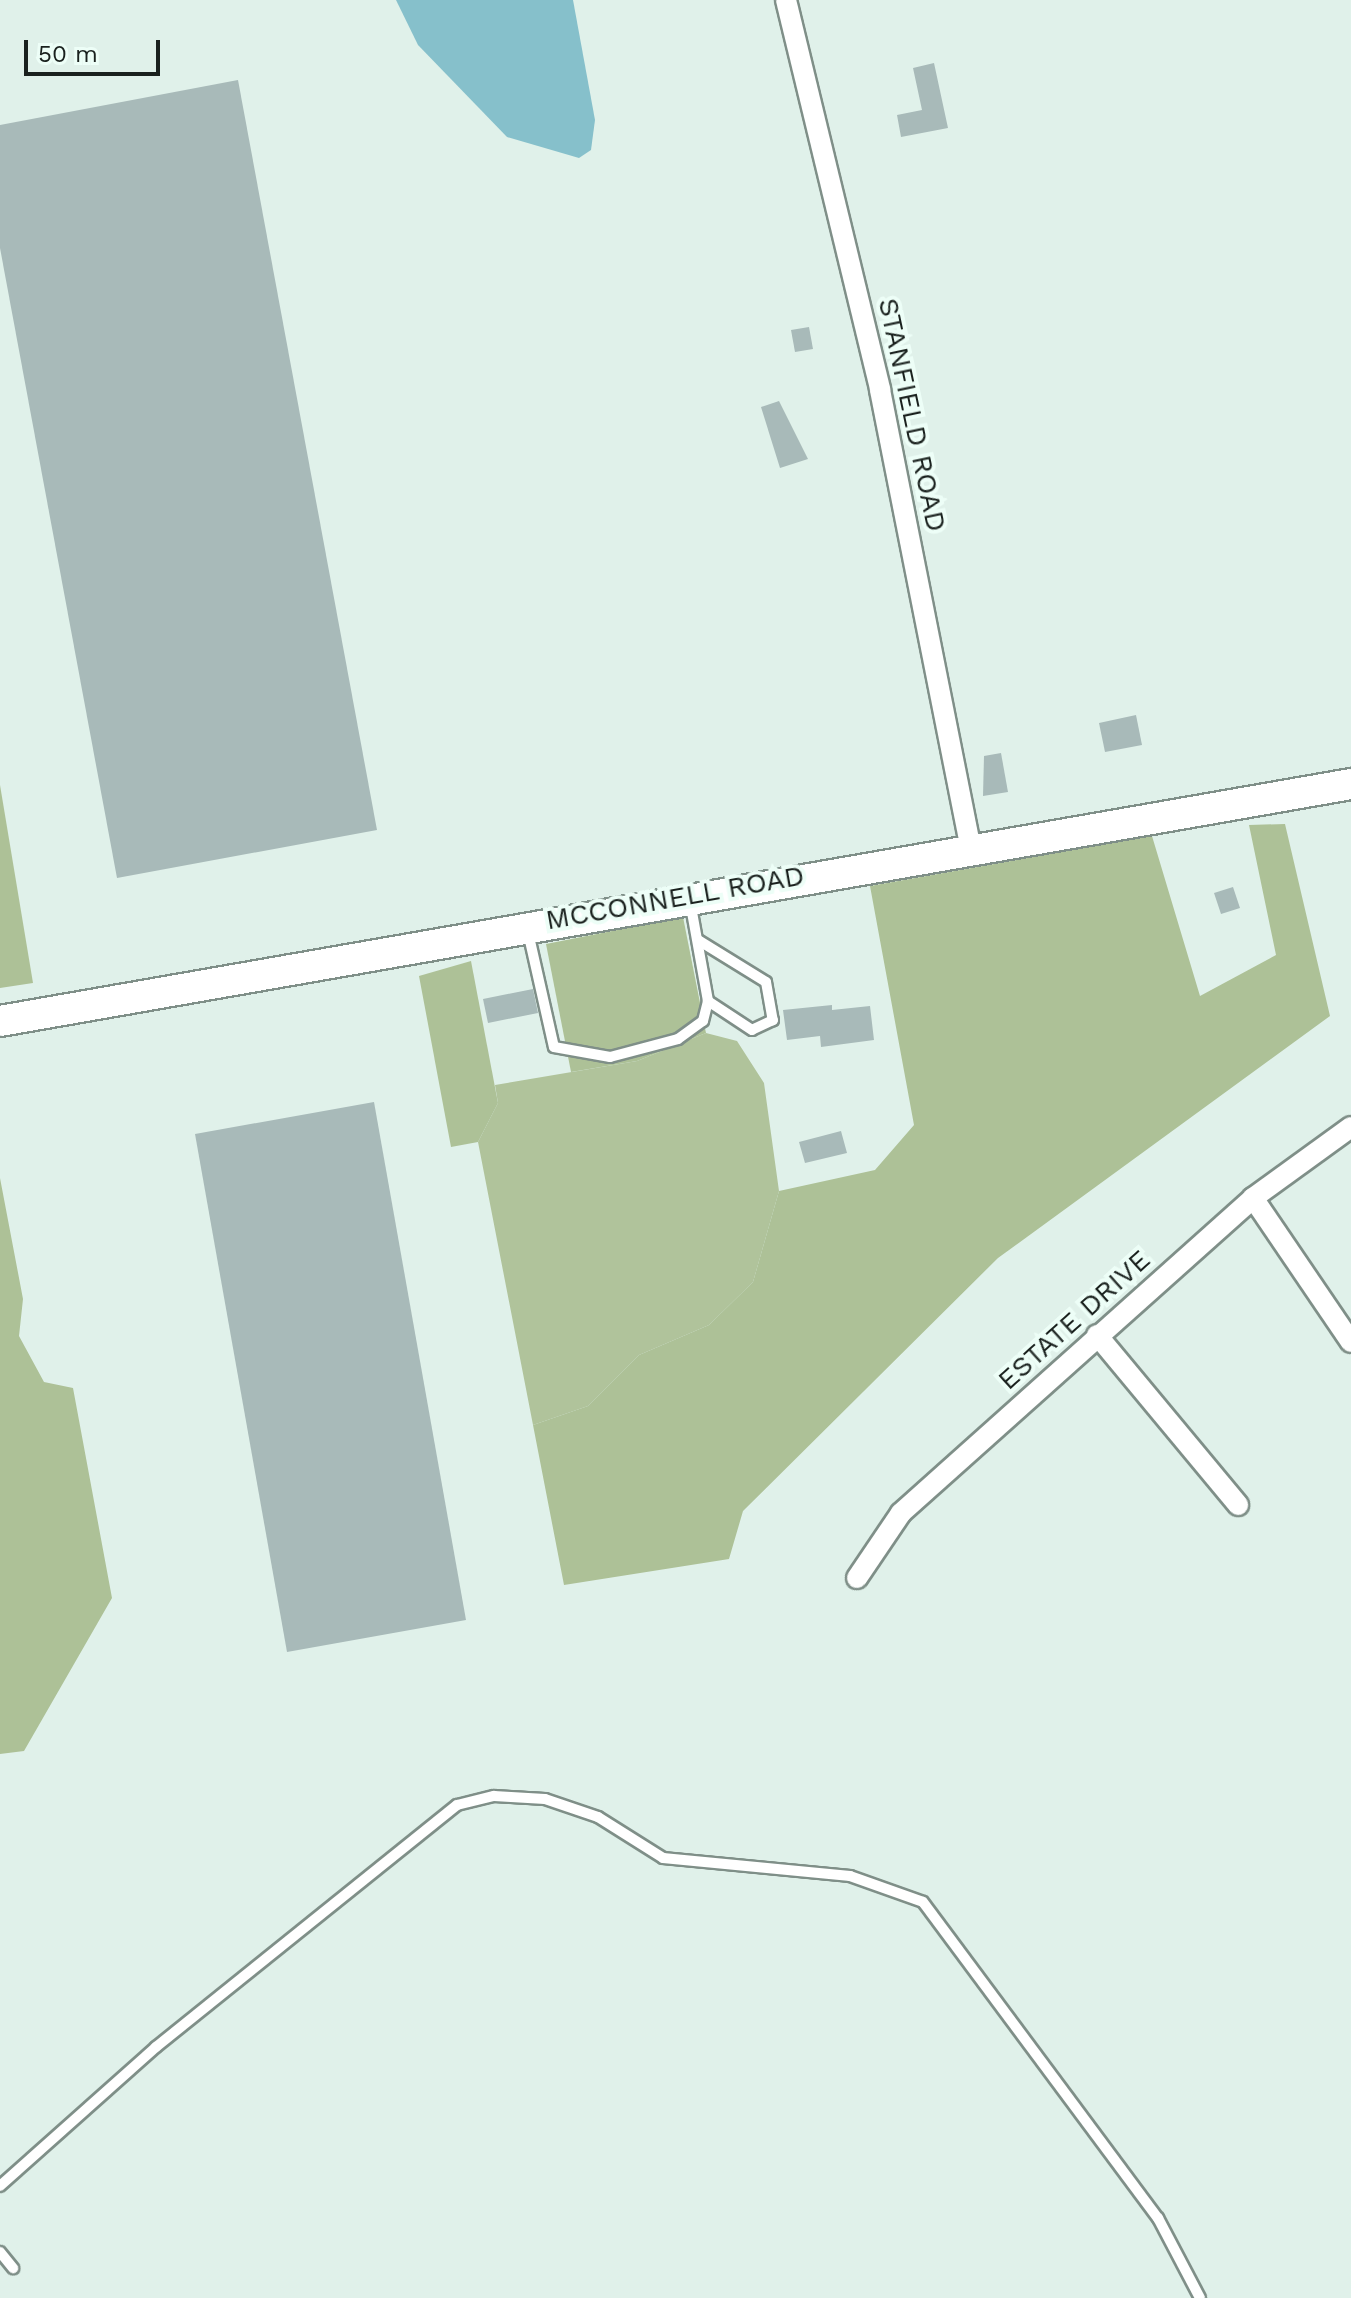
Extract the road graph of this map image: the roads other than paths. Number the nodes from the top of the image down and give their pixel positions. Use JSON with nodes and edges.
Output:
{"nodes":[{"id":1,"x":786,"y":0,"type":"edge"},
{"id":2,"x":1351,"y":784,"type":"edge"},
{"id":3,"x":970,"y":845,"type":"junction"},
{"id":4,"x":689,"y":895,"type":"junction"},
{"id":5,"x":526,"y":924,"type":"junction"},
{"id":6,"x":698,"y":940,"type":"junction"},
{"id":7,"x":708,"y":1001,"type":"junction"},
{"id":8,"x":0,"y":1021,"type":"edge"},
{"id":9,"x":1351,"y":1127,"type":"edge"},
{"id":10,"x":1253,"y":1198,"type":"junction"},
{"id":11,"x":1097,"y":1335,"type":"junction"},
{"id":12,"x":1351,"y":1342,"type":"edge"},
{"id":13,"x":1238,"y":1505,"type":"dead end"},
{"id":14,"x":857,"y":1578,"type":"dead end"},
{"id":15,"x":0,"y":2186,"type":"edge"},
{"id":16,"x":0,"y":2252,"type":"edge"},
{"id":17,"x":13,"y":2268,"type":"dead end"},
{"id":18,"x":1200,"y":2298,"type":"edge"}],
"edges":[{"from":1,"to":3,"type":"street","name":"STANFIELD ROAD"},
{"from":2,"to":3,"type":"street","name":"MCCONNELL ROAD"},
{"from":3,"to":4,"type":"street","name":"MCCONNELL ROAD"},
{"from":4,"to":5,"type":"street","name":"MCCONNELL ROAD"},
{"from":4,"to":6,"type":"lane"},
{"from":5,"to":7,"type":"lane"},
{"from":5,"to":8,"type":"street","name":"MCCONNELL ROAD"},
{"from":6,"to":7,"type":"lane"},
{"from":6,"to":7,"type":"lane"},
{"from":9,"to":10,"type":"street","name":"ESTATE DRIVE"},
{"from":10,"to":11,"type":"street","name":"ESTATE DRIVE"},
{"from":10,"to":12,"type":"street"},
{"from":11,"to":13,"type":"street"},
{"from":11,"to":14,"type":"street","name":"ESTATE DRIVE"},
{"from":15,"to":18,"type":"lane"},
{"from":16,"to":17,"type":"lane"}]}
